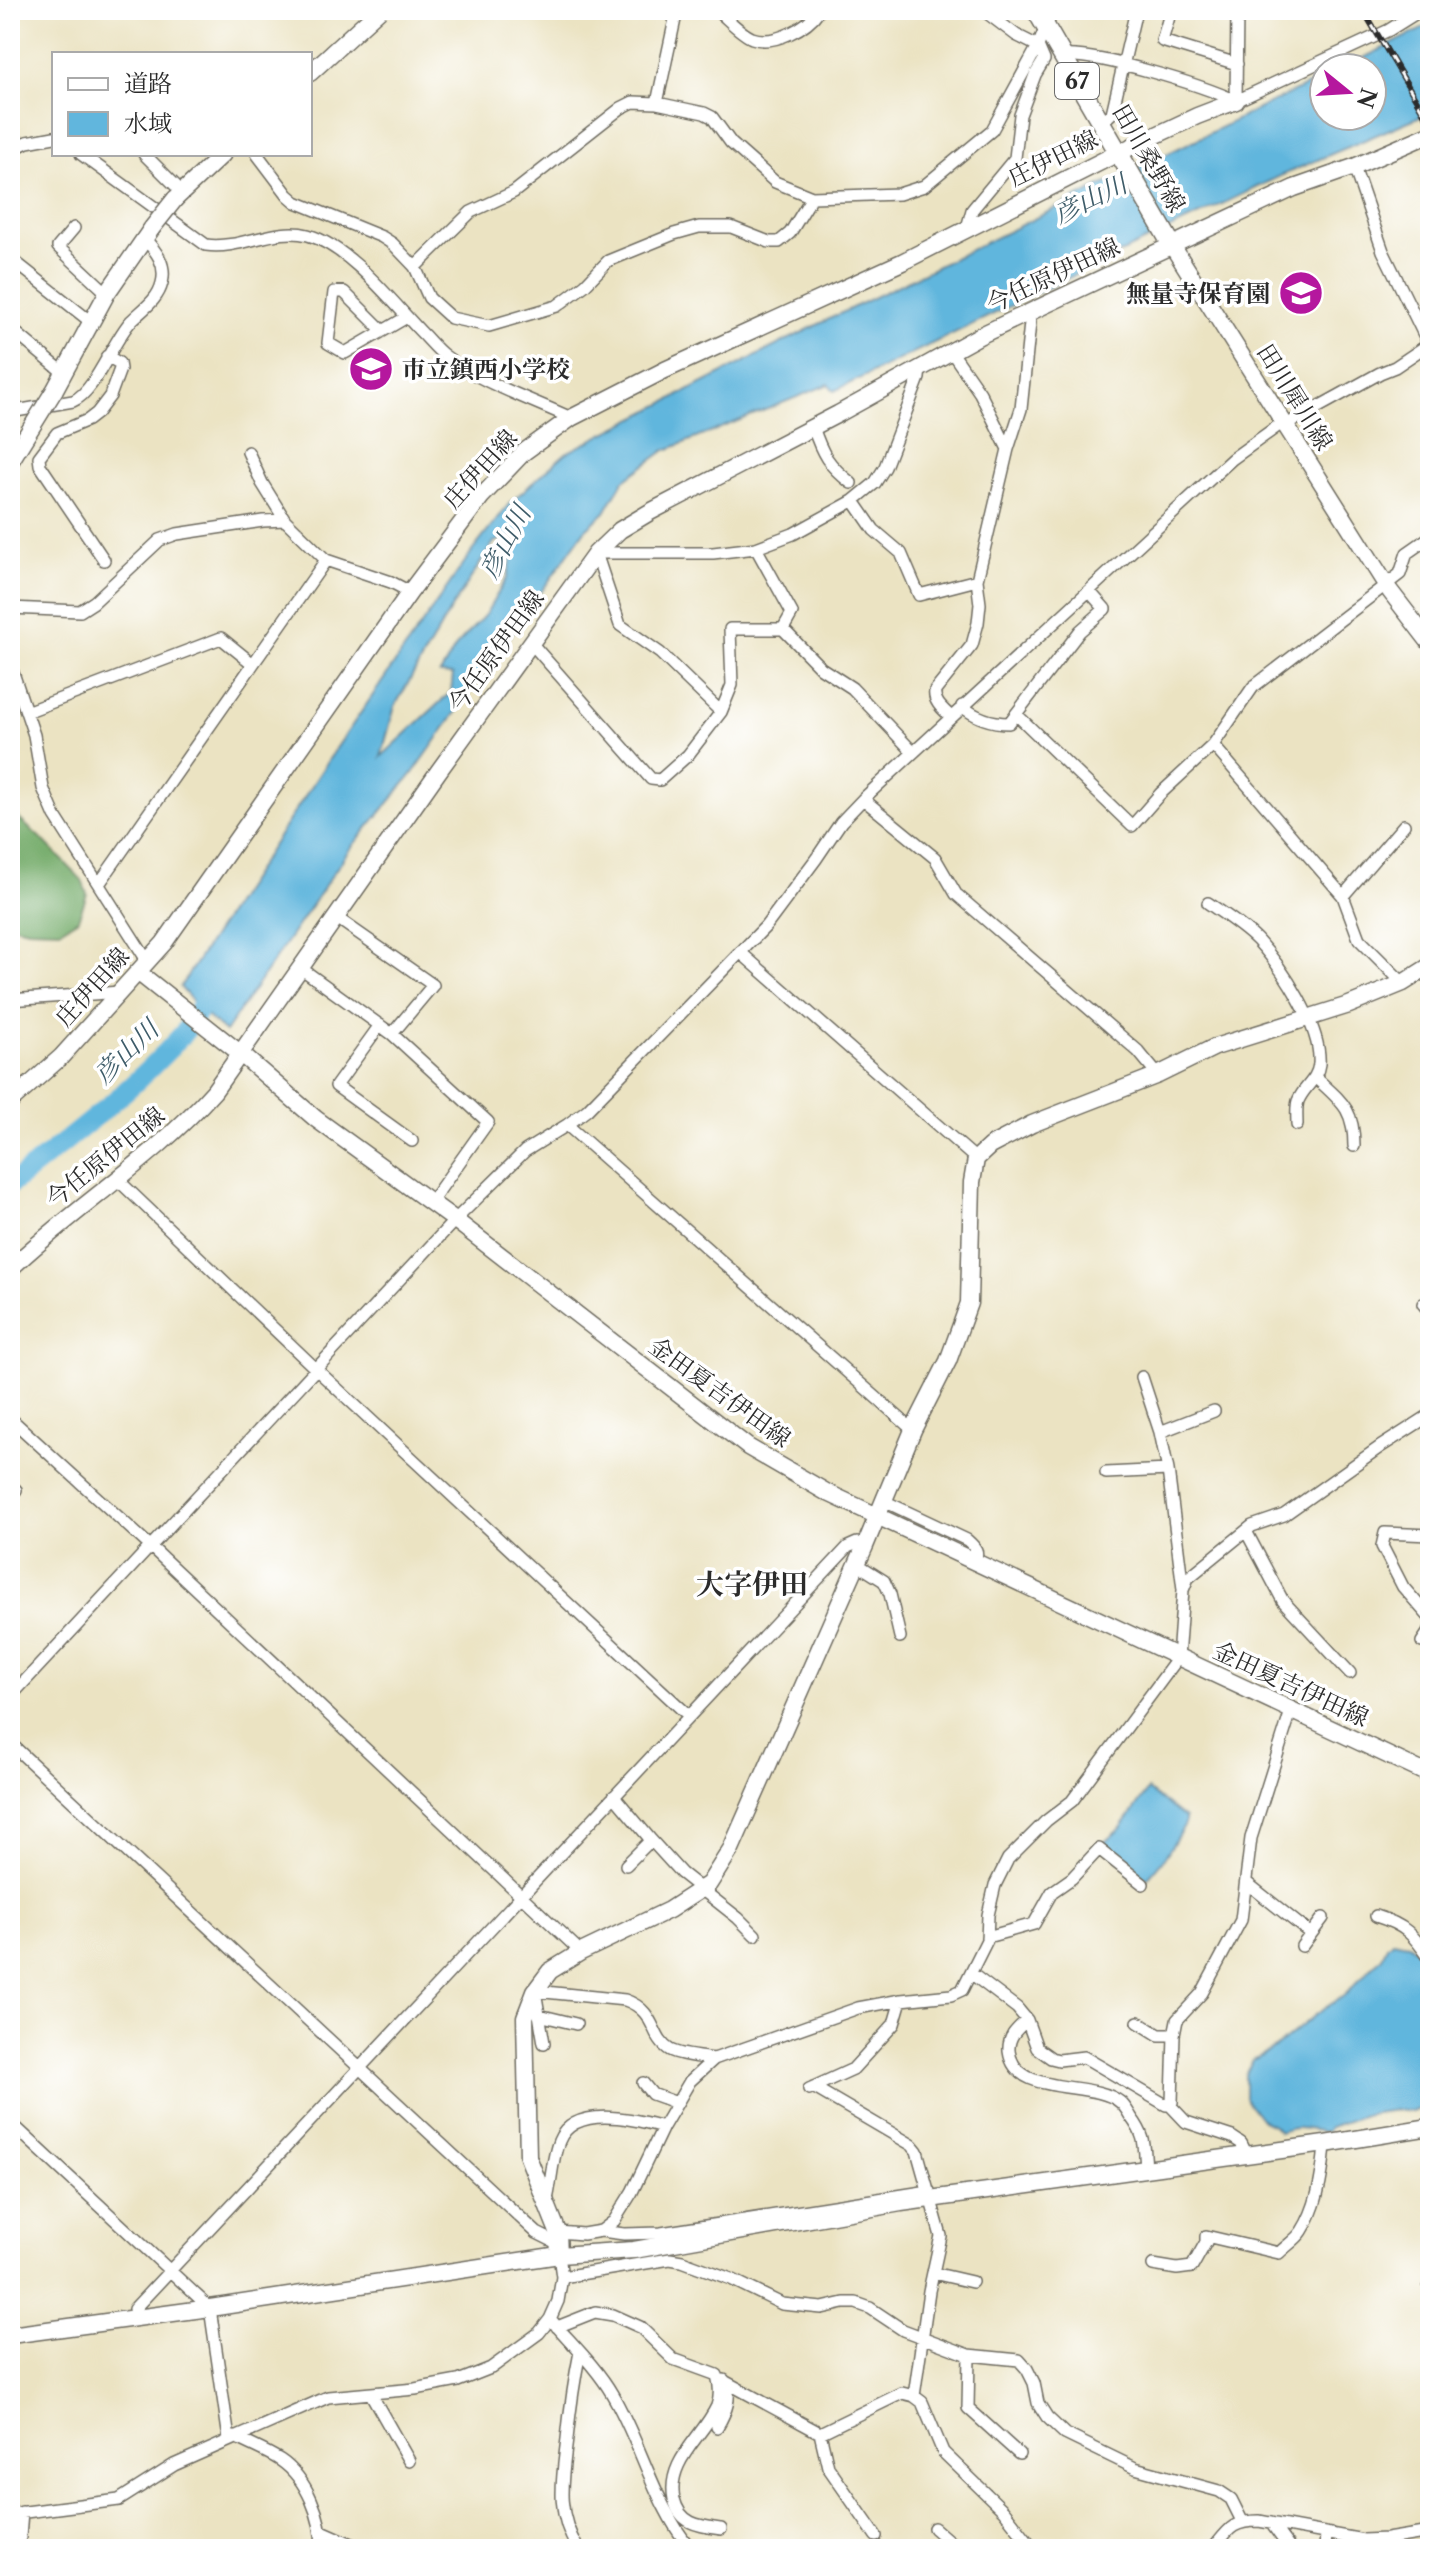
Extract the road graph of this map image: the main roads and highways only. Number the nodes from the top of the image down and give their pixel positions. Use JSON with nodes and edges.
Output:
{"nodes":[{"id":1,"x":379,"y":10,"type":"edge"},
{"id":2,"x":1036,"y":10,"type":"edge"},
{"id":3,"x":312,"y":71,"type":"edge"},
{"id":4,"x":1236,"y":101,"type":"road end"},
{"id":5,"x":1430,"y":134,"type":"edge"},
{"id":6,"x":1118,"y":153,"type":"junction"},
{"id":7,"x":221,"y":156,"type":"edge"},
{"id":8,"x":1173,"y":247,"type":"junction"},
{"id":9,"x":10,"y":462,"type":"edge"},
{"id":10,"x":1430,"y":643,"type":"edge"},
{"id":11,"x":1430,"y":966,"type":"edge"},
{"id":12,"x":144,"y":971,"type":"junction"},
{"id":13,"x":241,"y":1054,"type":"junction"},
{"id":14,"x":10,"y":1102,"type":"edge"},
{"id":15,"x":12,"y":1266,"type":"edge"},
{"id":16,"x":881,"y":1508,"type":"junction"},
{"id":17,"x":1430,"y":1775,"type":"edge"},
{"id":18,"x":1430,"y":2127,"type":"edge"},
{"id":19,"x":558,"y":2243,"type":"junction"},
{"id":20,"x":10,"y":2335,"type":"edge"}],
"edges":[{"from":1,"to":3,"type":"main road"},
{"from":2,"to":6,"type":"main road","name":"田川桑野線","number":"67"},
{"from":4,"to":6,"type":"main road","name":"庄伊田線"},
{"from":5,"to":8,"type":"main road"},
{"from":6,"to":8,"type":"main road","name":"田川桑野線","number":"67"},
{"from":6,"to":12,"type":"main road","name":"庄伊田線"},
{"from":7,"to":9,"type":"main road","bridge":true},
{"from":8,"to":10,"type":"main road","name":"田川犀川線"},
{"from":8,"to":13,"type":"main road","name":"今任原伊田線"},
{"from":11,"to":16,"type":"main road"},
{"from":12,"to":13,"type":"main road","name":"金田夏吉伊田線"},
{"from":12,"to":14,"type":"main road","name":"庄伊田線"},
{"from":13,"to":15,"type":"main road","name":"今任原伊田線"},
{"from":13,"to":16,"type":"main road","name":"金田夏吉伊田線"},
{"from":16,"to":17,"type":"main road","name":"金田夏吉伊田線"},
{"from":16,"to":19,"type":"main road"},
{"from":18,"to":19,"type":"main road"},
{"from":19,"to":20,"type":"main road"}]}
